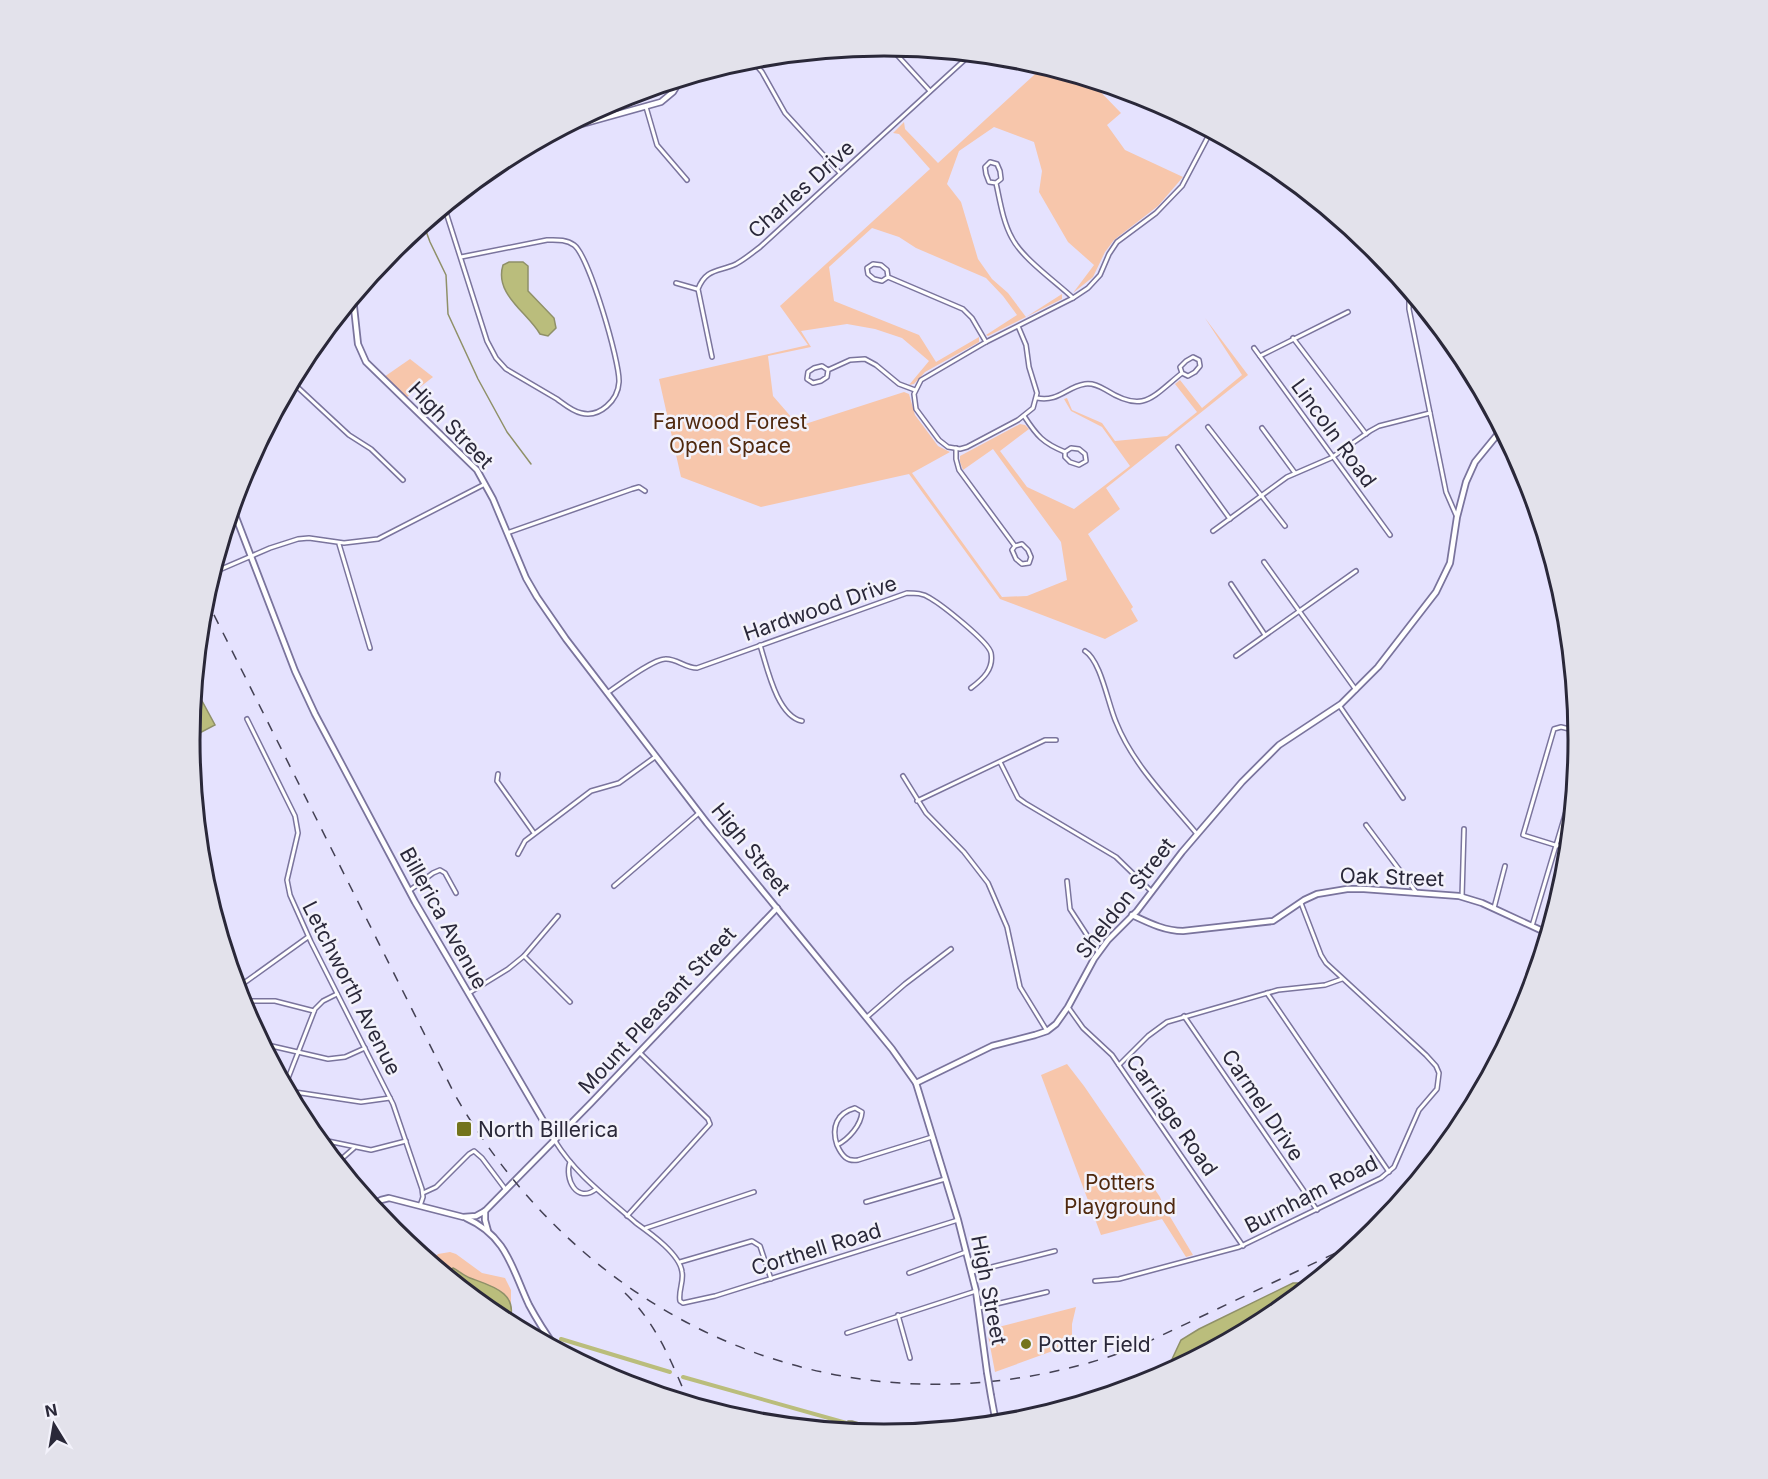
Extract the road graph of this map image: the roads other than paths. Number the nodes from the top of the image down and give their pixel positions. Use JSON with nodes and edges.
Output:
{"nodes":[{"id":1,"x":898,"y":56,"type":"edge"},
{"id":2,"x":964,"y":60,"type":"edge"},
{"id":3,"x":758,"y":68,"type":"edge"},
{"id":4,"x":676,"y":88,"type":"edge"},
{"id":5,"x":930,"y":91,"type":"junction"},
{"id":6,"x":645,"y":107,"type":"junction"},
{"id":7,"x":590,"y":122,"type":"edge"},
{"id":8,"x":1208,"y":137,"type":"edge"},
{"id":9,"x":840,"y":173,"type":"junction"},
{"id":10,"x":687,"y":180,"type":"dead end"},
{"id":11,"x":996,"y":183,"type":"junction"},
{"id":12,"x":447,"y":214,"type":"edge"},
{"id":13,"x":461,"y":258,"type":"junction"},
{"id":14,"x":888,"y":277,"type":"junction"},
{"id":15,"x":676,"y":284,"type":"dead end"},
{"id":16,"x":698,"y":290,"type":"junction"},
{"id":17,"x":1073,"y":298,"type":"junction"},
{"id":18,"x":1409,"y":302,"type":"edge"},
{"id":19,"x":354,"y":308,"type":"edge"},
{"id":20,"x":1348,"y":312,"type":"dead end"},
{"id":21,"x":1018,"y":326,"type":"junction"},
{"id":22,"x":1293,"y":338,"type":"junction"},
{"id":23,"x":986,"y":342,"type":"junction"},
{"id":24,"x":1254,"y":348,"type":"dead end"},
{"id":25,"x":1260,"y":356,"type":"junction"},
{"id":26,"x":712,"y":357,"type":"dead end"},
{"id":27,"x":828,"y":370,"type":"junction"},
{"id":28,"x":1182,"y":374,"type":"junction"},
{"id":29,"x":298,"y":387,"type":"edge"},
{"id":30,"x":915,"y":390,"type":"junction"},
{"id":31,"x":1037,"y":398,"type":"junction"},
{"id":32,"x":1430,"y":413,"type":"junction"},
{"id":33,"x":1024,"y":416,"type":"junction"},
{"id":34,"x":1208,"y":427,"type":"dead end"},
{"id":35,"x":1262,"y":428,"type":"dead end"},
{"id":36,"x":1366,"y":434,"type":"junction"},
{"id":37,"x":1496,"y":436,"type":"edge"},
{"id":38,"x":1178,"y":447,"type":"dead end"},
{"id":39,"x":956,"y":448,"type":"junction"},
{"id":40,"x":1065,"y":452,"type":"junction"},
{"id":41,"x":1333,"y":456,"type":"junction"},
{"id":42,"x":1295,"y":473,"type":"junction"},
{"id":43,"x":403,"y":480,"type":"dead end"},
{"id":44,"x":485,"y":484,"type":"junction"},
{"id":45,"x":645,"y":491,"type":"dead end"},
{"id":46,"x":1262,"y":496,"type":"junction"},
{"id":47,"x":1457,"y":517,"type":"junction"},
{"id":48,"x":237,"y":519,"type":"edge"},
{"id":49,"x":1230,"y":519,"type":"junction"},
{"id":50,"x":1285,"y":526,"type":"dead end"},
{"id":51,"x":1213,"y":531,"type":"dead end"},
{"id":52,"x":507,"y":533,"type":"junction"},
{"id":53,"x":1390,"y":535,"type":"dead end"},
{"id":54,"x":339,"y":543,"type":"junction"},
{"id":55,"x":1015,"y":546,"type":"junction"},
{"id":56,"x":251,"y":556,"type":"junction"},
{"id":57,"x":1264,"y":562,"type":"dead end"},
{"id":58,"x":221,"y":569,"type":"edge"},
{"id":59,"x":1356,"y":571,"type":"dead end"},
{"id":60,"x":1231,"y":584,"type":"dead end"},
{"id":61,"x":1299,"y":611,"type":"junction"},
{"id":62,"x":1265,"y":635,"type":"junction"},
{"id":63,"x":760,"y":645,"type":"junction"},
{"id":64,"x":369,"y":648,"type":"dead end"},
{"id":65,"x":1086,"y":651,"type":"dead end"},
{"id":66,"x":1236,"y":656,"type":"dead end"},
{"id":67,"x":971,"y":688,"type":"dead end"},
{"id":68,"x":1356,"y":690,"type":"junction"},
{"id":69,"x":607,"y":693,"type":"junction"},
{"id":70,"x":1339,"y":705,"type":"junction"},
{"id":71,"x":247,"y":718,"type":"dead end"},
{"id":72,"x":802,"y":721,"type":"dead end"},
{"id":73,"x":1568,"y":728,"type":"edge"},
{"id":74,"x":1056,"y":740,"type":"dead end"},
{"id":75,"x":655,"y":757,"type":"junction"},
{"id":76,"x":1000,"y":762,"type":"junction"},
{"id":77,"x":498,"y":774,"type":"dead end"},
{"id":78,"x":903,"y":776,"type":"dead end"},
{"id":79,"x":1403,"y":798,"type":"dead end"},
{"id":80,"x":917,"y":801,"type":"junction"},
{"id":81,"x":699,"y":813,"type":"junction"},
{"id":82,"x":1563,"y":823,"type":"edge"},
{"id":83,"x":1366,"y":825,"type":"dead end"},
{"id":84,"x":1464,"y":829,"type":"dead end"},
{"id":85,"x":534,"y":833,"type":"junction"},
{"id":86,"x":1197,"y":834,"type":"junction"},
{"id":87,"x":1556,"y":845,"type":"junction"},
{"id":88,"x":1559,"y":846,"type":"edge"},
{"id":89,"x":518,"y":854,"type":"dead end"},
{"id":90,"x":1505,"y":866,"type":"dead end"},
{"id":91,"x":1067,"y":881,"type":"dead end"},
{"id":92,"x":614,"y":886,"type":"dead end"},
{"id":93,"x":409,"y":891,"type":"junction"},
{"id":94,"x":1151,"y":891,"type":"junction"},
{"id":95,"x":1416,"y":892,"type":"junction"},
{"id":96,"x":456,"y":893,"type":"dead end"},
{"id":97,"x":1462,"y":897,"type":"junction"},
{"id":98,"x":1300,"y":903,"type":"junction"},
{"id":99,"x":777,"y":908,"type":"junction"},
{"id":100,"x":1494,"y":908,"type":"junction"},
{"id":101,"x":1132,"y":915,"type":"junction"},
{"id":102,"x":558,"y":916,"type":"dead end"},
{"id":103,"x":1533,"y":926,"type":"junction"},
{"id":104,"x":1541,"y":930,"type":"edge"},
{"id":105,"x":308,"y":937,"type":"junction"},
{"id":106,"x":951,"y":949,"type":"dead end"},
{"id":107,"x":1098,"y":952,"type":"junction"},
{"id":108,"x":524,"y":956,"type":"junction"},
{"id":109,"x":1342,"y":979,"type":"junction"},
{"id":110,"x":245,"y":982,"type":"edge"},
{"id":111,"x":1267,"y":993,"type":"junction"},
{"id":112,"x":338,"y":994,"type":"junction"},
{"id":113,"x":468,"y":994,"type":"junction"},
{"id":114,"x":252,"y":1001,"type":"edge"},
{"id":115,"x":570,"y":1002,"type":"dead end"},
{"id":116,"x":1068,"y":1007,"type":"junction"},
{"id":117,"x":314,"y":1011,"type":"junction"},
{"id":118,"x":1184,"y":1016,"type":"junction"},
{"id":119,"x":867,"y":1017,"type":"junction"},
{"id":120,"x":1047,"y":1031,"type":"junction"},
{"id":121,"x":273,"y":1046,"type":"edge"},
{"id":122,"x":365,"y":1048,"type":"junction"},
{"id":123,"x":298,"y":1052,"type":"junction"},
{"id":124,"x":639,"y":1052,"type":"junction"},
{"id":125,"x":1119,"y":1065,"type":"junction"},
{"id":126,"x":289,"y":1076,"type":"edge"},
{"id":127,"x":916,"y":1083,"type":"junction"},
{"id":128,"x":298,"y":1093,"type":"edge"},
{"id":129,"x":391,"y":1098,"type":"junction"},
{"id":130,"x":932,"y":1137,"type":"junction"},
{"id":131,"x":555,"y":1141,"type":"junction"},
{"id":132,"x":331,"y":1142,"type":"edge"},
{"id":133,"x":406,"y":1142,"type":"junction"},
{"id":134,"x":837,"y":1145,"type":"junction"},
{"id":135,"x":354,"y":1148,"type":"junction"},
{"id":136,"x":343,"y":1158,"type":"edge"},
{"id":137,"x":570,"y":1162,"type":"junction"},
{"id":138,"x":1389,"y":1172,"type":"junction"},
{"id":139,"x":945,"y":1178,"type":"junction"},
{"id":140,"x":596,"y":1189,"type":"junction"},
{"id":141,"x":506,"y":1191,"type":"junction"},
{"id":142,"x":754,"y":1192,"type":"dead end"},
{"id":143,"x":423,"y":1193,"type":"junction"},
{"id":144,"x":379,"y":1200,"type":"edge"},
{"id":145,"x":866,"y":1202,"type":"dead end"},
{"id":146,"x":420,"y":1206,"type":"junction"},
{"id":147,"x":1317,"y":1210,"type":"junction"},
{"id":148,"x":485,"y":1211,"type":"junction"},
{"id":149,"x":627,"y":1215,"type":"junction"},
{"id":150,"x":463,"y":1217,"type":"junction"},
{"id":151,"x":958,"y":1220,"type":"junction"},
{"id":152,"x":644,"y":1227,"type":"junction"},
{"id":153,"x":489,"y":1233,"type":"junction"},
{"id":154,"x":1243,"y":1246,"type":"junction"},
{"id":155,"x":1055,"y":1251,"type":"dead end"},
{"id":156,"x":967,"y":1252,"type":"junction"},
{"id":157,"x":680,"y":1262,"type":"junction"},
{"id":158,"x":972,"y":1272,"type":"junction"},
{"id":159,"x":909,"y":1273,"type":"dead end"},
{"id":160,"x":771,"y":1279,"type":"junction"},
{"id":161,"x":1095,"y":1281,"type":"dead end"},
{"id":162,"x":976,"y":1291,"type":"junction"},
{"id":163,"x":1047,"y":1292,"type":"dead end"},
{"id":164,"x":979,"y":1308,"type":"junction"},
{"id":165,"x":898,"y":1316,"type":"junction"},
{"id":166,"x":847,"y":1333,"type":"dead end"},
{"id":167,"x":548,"y":1335,"type":"edge"},
{"id":168,"x":910,"y":1358,"type":"dead end"},
{"id":169,"x":994,"y":1414,"type":"edge"}],
"edges":[{"from":1,"to":5,"type":"street"},
{"from":2,"to":5,"type":"street","name":"Charles Drive"},
{"from":3,"to":9,"type":"street"},
{"from":4,"to":6,"type":"main road"},
{"from":5,"to":9,"type":"street","name":"Charles Drive"},
{"from":6,"to":7,"type":"main road"},
{"from":6,"to":10,"type":"street"},
{"from":8,"to":17,"type":"street"},
{"from":9,"to":16,"type":"street","name":"Charles Drive"},
{"from":11,"to":11,"type":"street"},
{"from":11,"to":17,"type":"street"},
{"from":12,"to":13,"type":"street"},
{"from":13,"to":13,"type":"street"},
{"from":14,"to":14,"type":"street"},
{"from":14,"to":23,"type":"street"},
{"from":15,"to":16,"type":"street"},
{"from":16,"to":26,"type":"street"},
{"from":17,"to":21,"type":"street"},
{"from":18,"to":32,"type":"street"},
{"from":19,"to":44,"type":"main road","name":"High Street"},
{"from":20,"to":22,"type":"street"},
{"from":21,"to":23,"type":"street"},
{"from":21,"to":31,"type":"street"},
{"from":22,"to":25,"type":"street"},
{"from":22,"to":36,"type":"street"},
{"from":23,"to":30,"type":"street"},
{"from":24,"to":25,"type":"street","name":"Lincoln Road"},
{"from":25,"to":41,"type":"street","name":"Lincoln Road"},
{"from":27,"to":27,"type":"street"},
{"from":27,"to":30,"type":"street"},
{"from":28,"to":28,"type":"street"},
{"from":28,"to":31,"type":"street"},
{"from":29,"to":43,"type":"street"},
{"from":30,"to":39,"type":"street"},
{"from":31,"to":33,"type":"street"},
{"from":32,"to":36,"type":"street"},
{"from":32,"to":47,"type":"street"},
{"from":33,"to":39,"type":"street"},
{"from":33,"to":40,"type":"street"},
{"from":34,"to":46,"type":"street"},
{"from":35,"to":42,"type":"street"},
{"from":36,"to":41,"type":"street"},
{"from":37,"to":47,"type":"main road","name":"Sheldon Street"},
{"from":38,"to":49,"type":"street"},
{"from":39,"to":55,"type":"street"},
{"from":40,"to":40,"type":"street"},
{"from":41,"to":42,"type":"street"},
{"from":41,"to":53,"type":"street","name":"Lincoln Road"},
{"from":42,"to":46,"type":"street"},
{"from":44,"to":52,"type":"main road","name":"High Street"},
{"from":44,"to":54,"type":"street"},
{"from":45,"to":52,"type":"street"},
{"from":46,"to":49,"type":"street"},
{"from":46,"to":50,"type":"street"},
{"from":47,"to":68,"type":"main road","name":"Sheldon Street"},
{"from":48,"to":56,"type":"main road","name":"Billerica Avenue"},
{"from":49,"to":51,"type":"street"},
{"from":52,"to":69,"type":"main road","name":"High Street"},
{"from":54,"to":56,"type":"street"},
{"from":54,"to":64,"type":"street"},
{"from":55,"to":55,"type":"street"},
{"from":56,"to":58,"type":"street"},
{"from":56,"to":93,"type":"main road","name":"Billerica Avenue"},
{"from":57,"to":61,"type":"street"},
{"from":59,"to":61,"type":"street"},
{"from":60,"to":62,"type":"street"},
{"from":61,"to":62,"type":"street"},
{"from":61,"to":68,"type":"street"},
{"from":62,"to":66,"type":"street"},
{"from":63,"to":67,"type":"street","name":"Hardwood Drive"},
{"from":63,"to":69,"type":"street","name":"Hardwood Drive"},
{"from":63,"to":72,"type":"street"},
{"from":65,"to":86,"type":"street"},
{"from":68,"to":70,"type":"main road","name":"Sheldon Street"},
{"from":69,"to":75,"type":"main road","name":"High Street"},
{"from":70,"to":79,"type":"street"},
{"from":70,"to":86,"type":"main road","name":"Sheldon Street"},
{"from":71,"to":105,"type":"street","name":"Letchworth Avenue"},
{"from":73,"to":87,"type":"street"},
{"from":74,"to":76,"type":"street"},
{"from":75,"to":81,"type":"main road","name":"High Street"},
{"from":75,"to":85,"type":"street"},
{"from":76,"to":80,"type":"street"},
{"from":76,"to":94,"type":"street"},
{"from":77,"to":85,"type":"street"},
{"from":78,"to":80,"type":"street"},
{"from":80,"to":120,"type":"street"},
{"from":81,"to":92,"type":"street"},
{"from":81,"to":99,"type":"main road","name":"High Street"},
{"from":82,"to":87,"type":"street"},
{"from":83,"to":95,"type":"street"},
{"from":84,"to":97,"type":"street"},
{"from":85,"to":89,"type":"street"},
{"from":86,"to":94,"type":"main road","name":"Sheldon Street"},
{"from":87,"to":88,"type":"street"},
{"from":87,"to":103,"type":"street"},
{"from":90,"to":100,"type":"street"},
{"from":91,"to":107,"type":"street"},
{"from":93,"to":96,"type":"street"},
{"from":93,"to":113,"type":"main road","name":"Billerica Avenue"},
{"from":94,"to":101,"type":"main road","name":"Sheldon Street"},
{"from":95,"to":97,"type":"main road","name":"Oak Street"},
{"from":95,"to":98,"type":"main road","name":"Oak Street"},
{"from":97,"to":100,"type":"main road","name":"Oak Street"},
{"from":98,"to":101,"type":"main road","name":"Oak Street"},
{"from":98,"to":109,"type":"street","name":"Burnham Road"},
{"from":99,"to":119,"type":"main road","name":"High Street"},
{"from":99,"to":124,"type":"main road","name":"Mount Pleasant Street"},
{"from":100,"to":103,"type":"main road","name":"Oak Street"},
{"from":101,"to":107,"type":"main road","name":"Sheldon Street"},
{"from":102,"to":108,"type":"street"},
{"from":103,"to":104,"type":"main road","name":"Oak Street"},
{"from":105,"to":110,"type":"street"},
{"from":105,"to":112,"type":"street","name":"Letchworth Avenue"},
{"from":106,"to":119,"type":"street"},
{"from":107,"to":116,"type":"main road","name":"Sheldon Street"},
{"from":108,"to":113,"type":"street"},
{"from":108,"to":115,"type":"street"},
{"from":109,"to":111,"type":"street"},
{"from":109,"to":138,"type":"street","name":"Burnham Road"},
{"from":111,"to":118,"type":"street"},
{"from":111,"to":138,"type":"street"},
{"from":112,"to":117,"type":"street"},
{"from":112,"to":122,"type":"street","name":"Letchworth Avenue"},
{"from":113,"to":131,"type":"main road","name":"Billerica Avenue"},
{"from":114,"to":117,"type":"street"},
{"from":116,"to":120,"type":"main road","name":"Sheldon Street"},
{"from":116,"to":125,"type":"street","name":"Carriage Road"},
{"from":117,"to":123,"type":"street"},
{"from":118,"to":125,"type":"street"},
{"from":118,"to":147,"type":"street","name":"Carmel Drive"},
{"from":119,"to":127,"type":"main road","name":"High Street"},
{"from":120,"to":127,"type":"main road"},
{"from":121,"to":123,"type":"street"},
{"from":122,"to":123,"type":"street"},
{"from":122,"to":129,"type":"street","name":"Letchworth Avenue"},
{"from":123,"to":126,"type":"street"},
{"from":124,"to":131,"type":"main road","name":"Mount Pleasant Street"},
{"from":124,"to":149,"type":"street"},
{"from":125,"to":154,"type":"street","name":"Carriage Road"},
{"from":127,"to":130,"type":"main road","name":"High Street"},
{"from":128,"to":129,"type":"street"},
{"from":129,"to":133,"type":"street","name":"Letchworth Avenue"},
{"from":130,"to":134,"type":"street"},
{"from":130,"to":139,"type":"main road","name":"High Street"},
{"from":131,"to":137,"type":"street","name":"Billerica Avenue"},
{"from":131,"to":141,"type":"main road","name":"Mount Pleasant Street"},
{"from":132,"to":135,"type":"street"},
{"from":133,"to":135,"type":"street"},
{"from":133,"to":143,"type":"street","name":"Letchworth Avenue"},
{"from":134,"to":134,"type":"street"},
{"from":135,"to":136,"type":"street"},
{"from":137,"to":140,"type":"street","name":"Billerica Avenue"},
{"from":137,"to":140,"type":"street"},
{"from":138,"to":147,"type":"street","name":"Burnham Road"},
{"from":139,"to":145,"type":"street"},
{"from":139,"to":151,"type":"main road","name":"High Street"},
{"from":140,"to":149,"type":"street","name":"Billerica Avenue"},
{"from":141,"to":143,"type":"street"},
{"from":141,"to":148,"type":"main road","name":"Mount Pleasant Street"},
{"from":142,"to":152,"type":"street"},
{"from":143,"to":146,"type":"street"},
{"from":144,"to":146,"type":"main road"},
{"from":146,"to":150,"type":"main road"},
{"from":147,"to":154,"type":"street","name":"Burnham Road"},
{"from":148,"to":150,"type":"main road","name":"Mount Pleasant Street"},
{"from":148,"to":153,"type":"main road"},
{"from":149,"to":152,"type":"street","name":"Billerica Avenue"},
{"from":150,"to":153,"type":"main road"},
{"from":151,"to":156,"type":"main road","name":"High Street"},
{"from":151,"to":160,"type":"street","name":"Corthell Road"},
{"from":152,"to":157,"type":"street","name":"Billerica Avenue"},
{"from":153,"to":167,"type":"main road"},
{"from":154,"to":161,"type":"street","name":"Burnham Road"},
{"from":155,"to":158,"type":"street"},
{"from":156,"to":158,"type":"main road","name":"High Street"},
{"from":156,"to":159,"type":"street"},
{"from":157,"to":160,"type":"street"},
{"from":157,"to":160,"type":"street","name":"Corthell Road"},
{"from":158,"to":162,"type":"main road","name":"High Street"},
{"from":162,"to":164,"type":"main road","name":"High Street"},
{"from":162,"to":165,"type":"street"},
{"from":163,"to":164,"type":"street"},
{"from":164,"to":169,"type":"main road","name":"High Street","bridge":true},
{"from":165,"to":166,"type":"street"},
{"from":165,"to":168,"type":"street"}]}
